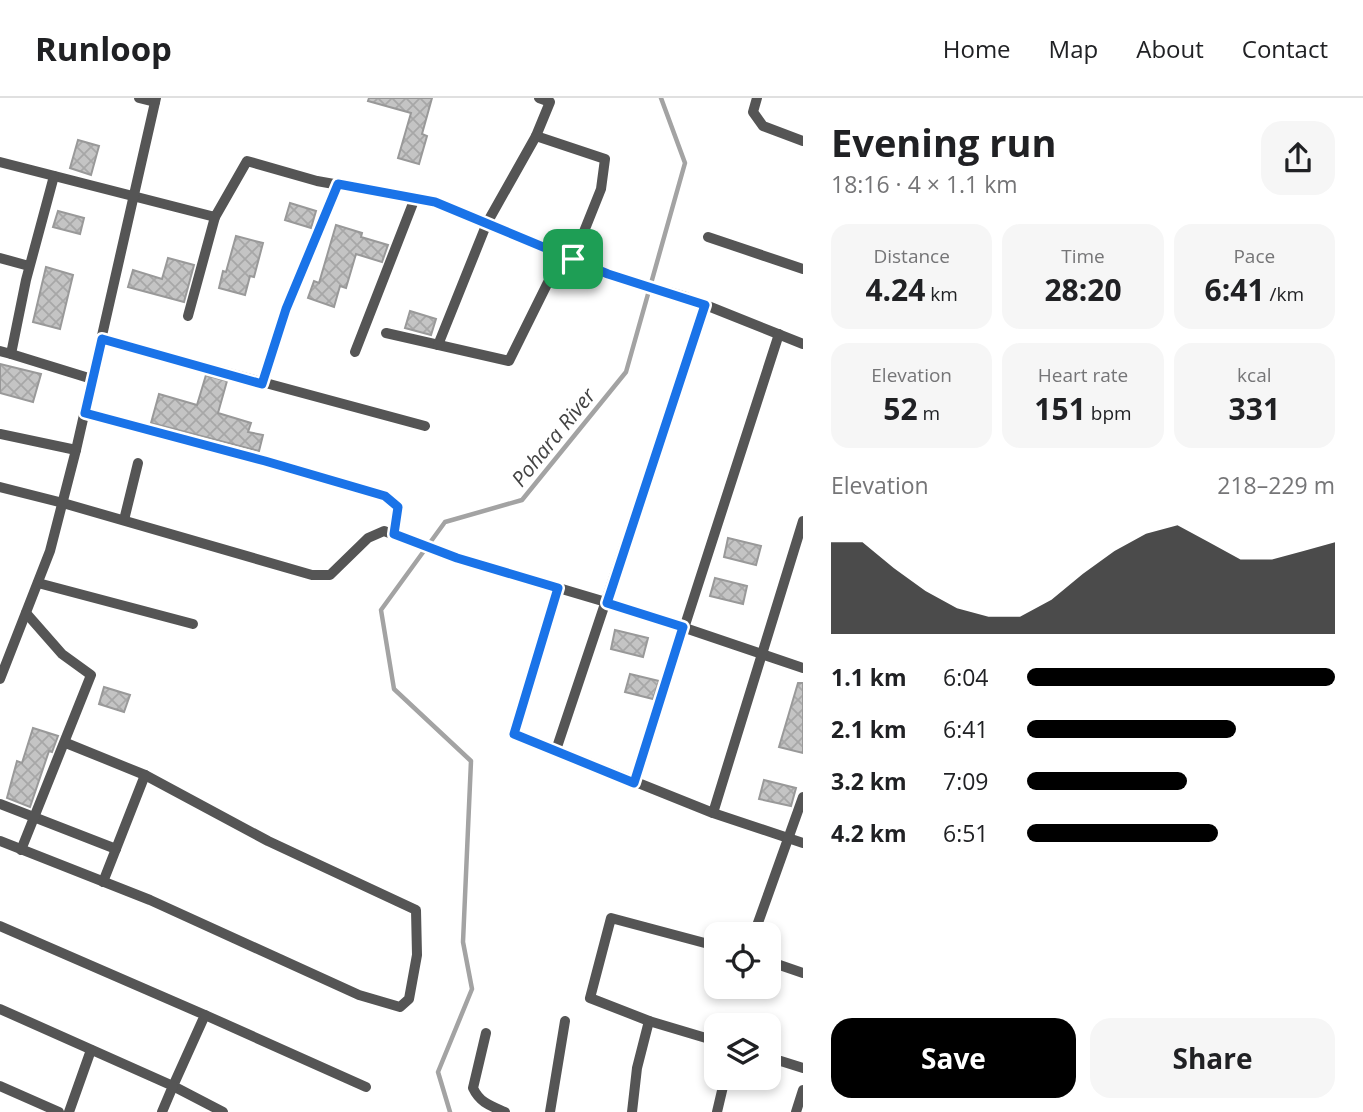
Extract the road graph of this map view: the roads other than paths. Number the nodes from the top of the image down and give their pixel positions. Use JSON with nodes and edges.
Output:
{"nodes":[{"id":1,"x":139,"y":98,"type":"edge"},
{"id":2,"x":539,"y":98,"type":"edge"},
{"id":3,"x":757,"y":98,"type":"edge"},
{"id":4,"x":155,"y":100,"type":"edge"},
{"id":5,"x":536,"y":135,"type":"junction"},
{"id":6,"x":803,"y":141,"type":"edge"},
{"id":7,"x":0,"y":162,"type":"edge"},
{"id":8,"x":54,"y":176,"type":"junction"},
{"id":9,"x":338,"y":184,"type":"junction"},
{"id":10,"x":134,"y":197,"type":"junction"},
{"id":11,"x":415,"y":198,"type":"junction"},
{"id":12,"x":215,"y":216,"type":"junction"},
{"id":13,"x":487,"y":223,"type":"junction"},
{"id":14,"x":708,"y":237,"type":"dead end"},
{"id":15,"x":567,"y":257,"type":"junction"},
{"id":16,"x":0,"y":258,"type":"edge"},
{"id":17,"x":29,"y":266,"type":"junction"},
{"id":18,"x":803,"y":269,"type":"edge"},
{"id":19,"x":705,"y":305,"type":"junction"},
{"id":20,"x":188,"y":316,"type":"dead end"},
{"id":21,"x":386,"y":333,"type":"dead end"},
{"id":22,"x":779,"y":334,"type":"junction"},
{"id":23,"x":102,"y":339,"type":"junction"},
{"id":24,"x":803,"y":344,"type":"edge"},
{"id":25,"x":438,"y":345,"type":"junction"},
{"id":26,"x":355,"y":352,"type":"dead end"},
{"id":27,"x":6,"y":353,"type":"edge"},
{"id":28,"x":92,"y":379,"type":"junction"},
{"id":29,"x":262,"y":384,"type":"junction"},
{"id":30,"x":85,"y":413,"type":"junction"},
{"id":31,"x":425,"y":426,"type":"dead end"},
{"id":32,"x":0,"y":434,"type":"edge"},
{"id":33,"x":76,"y":450,"type":"junction"},
{"id":34,"x":138,"y":463,"type":"dead end"},
{"id":35,"x":0,"y":487,"type":"edge"},
{"id":36,"x":63,"y":503,"type":"junction"},
{"id":37,"x":124,"y":520,"type":"junction"},
{"id":38,"x":803,"y":521,"type":"edge"},
{"id":39,"x":400,"y":536,"type":"junction"},
{"id":40,"x":38,"y":583,"type":"junction"},
{"id":41,"x":558,"y":588,"type":"junction"},
{"id":42,"x":607,"y":603,"type":"junction"},
{"id":43,"x":26,"y":613,"type":"junction"},
{"id":44,"x":192,"y":624,"type":"dead end"},
{"id":45,"x":683,"y":627,"type":"junction"},
{"id":46,"x":763,"y":654,"type":"junction"},
{"id":47,"x":803,"y":668,"type":"edge"},
{"id":48,"x":0,"y":679,"type":"edge"},
{"id":49,"x":66,"y":743,"type":"junction"},
{"id":50,"x":556,"y":750,"type":"junction"},
{"id":51,"x":145,"y":775,"type":"junction"},
{"id":52,"x":634,"y":783,"type":"junction"},
{"id":53,"x":803,"y":797,"type":"edge"},
{"id":54,"x":0,"y":804,"type":"edge"},
{"id":55,"x":713,"y":813,"type":"junction"},
{"id":56,"x":35,"y":816,"type":"junction"},
{"id":57,"x":789,"y":837,"type":"junction"},
{"id":58,"x":0,"y":841,"type":"edge"},
{"id":59,"x":803,"y":843,"type":"edge"},
{"id":60,"x":21,"y":849,"type":"junction"},
{"id":61,"x":116,"y":849,"type":"junction"},
{"id":62,"x":103,"y":882,"type":"junction"},
{"id":63,"x":758,"y":922,"type":"edge"},
{"id":64,"x":0,"y":926,"type":"edge"},
{"id":65,"x":704,"y":943,"type":"edge"},
{"id":66,"x":781,"y":965,"type":"edge"},
{"id":67,"x":803,"y":972,"type":"edge"},
{"id":68,"x":0,"y":1009,"type":"edge"},
{"id":69,"x":205,"y":1015,"type":"junction"},
{"id":70,"x":565,"y":1021,"type":"dead end"},
{"id":71,"x":649,"y":1021,"type":"junction"},
{"id":72,"x":486,"y":1033,"type":"dead end"},
{"id":73,"x":704,"y":1037,"type":"edge"},
{"id":74,"x":91,"y":1050,"type":"junction"},
{"id":75,"x":781,"y":1061,"type":"edge"},
{"id":76,"x":803,"y":1068,"type":"edge"},
{"id":77,"x":0,"y":1086,"type":"edge"},
{"id":78,"x":173,"y":1086,"type":"junction"},
{"id":79,"x":366,"y":1087,"type":"dead end"},
{"id":80,"x":722,"y":1090,"type":"edge"},
{"id":81,"x":803,"y":1090,"type":"edge"},
{"id":82,"x":59,"y":1112,"type":"edge"},
{"id":83,"x":69,"y":1112,"type":"edge"},
{"id":84,"x":162,"y":1112,"type":"edge"},
{"id":85,"x":223,"y":1112,"type":"edge"},
{"id":86,"x":505,"y":1112,"type":"edge"},
{"id":87,"x":550,"y":1112,"type":"edge"},
{"id":88,"x":632,"y":1112,"type":"edge"},
{"id":89,"x":717,"y":1112,"type":"edge"},
{"id":90,"x":796,"y":1112,"type":"edge"}],
"edges":[{"from":1,"to":4,"type":"street"},
{"from":2,"to":5,"type":"street"},
{"from":3,"to":6,"type":"street"},
{"from":4,"to":10,"type":"street"},
{"from":5,"to":13,"type":"street"},
{"from":5,"to":15,"type":"street"},
{"from":7,"to":8,"type":"street"},
{"from":8,"to":10,"type":"street"},
{"from":8,"to":17,"type":"street"},
{"from":9,"to":11,"type":"street"},
{"from":9,"to":12,"type":"street"},
{"from":9,"to":29,"type":"street"},
{"from":10,"to":12,"type":"street"},
{"from":10,"to":23,"type":"street"},
{"from":11,"to":13,"type":"street"},
{"from":11,"to":26,"type":"street"},
{"from":12,"to":20,"type":"street"},
{"from":13,"to":15,"type":"street"},
{"from":13,"to":25,"type":"street"},
{"from":14,"to":18,"type":"street"},
{"from":15,"to":19,"type":"street"},
{"from":15,"to":25,"type":"street"},
{"from":16,"to":17,"type":"street"},
{"from":17,"to":27,"type":"street"},
{"from":19,"to":22,"type":"street"},
{"from":19,"to":42,"type":"street"},
{"from":21,"to":25,"type":"street"},
{"from":22,"to":24,"type":"street"},
{"from":22,"to":45,"type":"street"},
{"from":23,"to":28,"type":"street"},
{"from":23,"to":29,"type":"street"},
{"from":27,"to":28,"type":"street"},
{"from":28,"to":30,"type":"street"},
{"from":29,"to":31,"type":"street"},
{"from":30,"to":33,"type":"street"},
{"from":30,"to":39,"type":"street"},
{"from":32,"to":33,"type":"street"},
{"from":33,"to":36,"type":"street"},
{"from":34,"to":37,"type":"street"},
{"from":35,"to":36,"type":"street"},
{"from":36,"to":37,"type":"street"},
{"from":36,"to":40,"type":"street"},
{"from":37,"to":39,"type":"street"},
{"from":38,"to":46,"type":"street"},
{"from":39,"to":41,"type":"street"},
{"from":40,"to":43,"type":"street"},
{"from":40,"to":44,"type":"street"},
{"from":41,"to":42,"type":"street"},
{"from":41,"to":50,"type":"street"},
{"from":42,"to":45,"type":"street"},
{"from":42,"to":50,"type":"street"},
{"from":43,"to":48,"type":"street"},
{"from":43,"to":49,"type":"street"},
{"from":45,"to":46,"type":"street"},
{"from":45,"to":52,"type":"street"},
{"from":46,"to":47,"type":"street"},
{"from":46,"to":55,"type":"street"},
{"from":49,"to":51,"type":"street"},
{"from":49,"to":56,"type":"street"},
{"from":50,"to":52,"type":"street"},
{"from":51,"to":61,"type":"street"},
{"from":51,"to":62,"type":"street"},
{"from":52,"to":55,"type":"street"},
{"from":53,"to":57,"type":"street"},
{"from":54,"to":56,"type":"street"},
{"from":55,"to":57,"type":"street"},
{"from":56,"to":60,"type":"street"},
{"from":56,"to":61,"type":"street"},
{"from":57,"to":59,"type":"street"},
{"from":57,"to":63,"type":"street"},
{"from":58,"to":60,"type":"street"},
{"from":60,"to":62,"type":"street"},
{"from":61,"to":62,"type":"street"},
{"from":64,"to":69,"type":"street"},
{"from":65,"to":71,"type":"street"},
{"from":66,"to":67,"type":"street"},
{"from":68,"to":74,"type":"street"},
{"from":69,"to":78,"type":"street"},
{"from":69,"to":79,"type":"street"},
{"from":70,"to":87,"type":"street"},
{"from":71,"to":73,"type":"street"},
{"from":71,"to":88,"type":"street"},
{"from":72,"to":86,"type":"street"},
{"from":74,"to":78,"type":"street"},
{"from":74,"to":83,"type":"street"},
{"from":75,"to":76,"type":"street"},
{"from":77,"to":82,"type":"street"},
{"from":78,"to":84,"type":"street"},
{"from":78,"to":85,"type":"street"},
{"from":80,"to":89,"type":"street"},
{"from":81,"to":90,"type":"street"}]}
